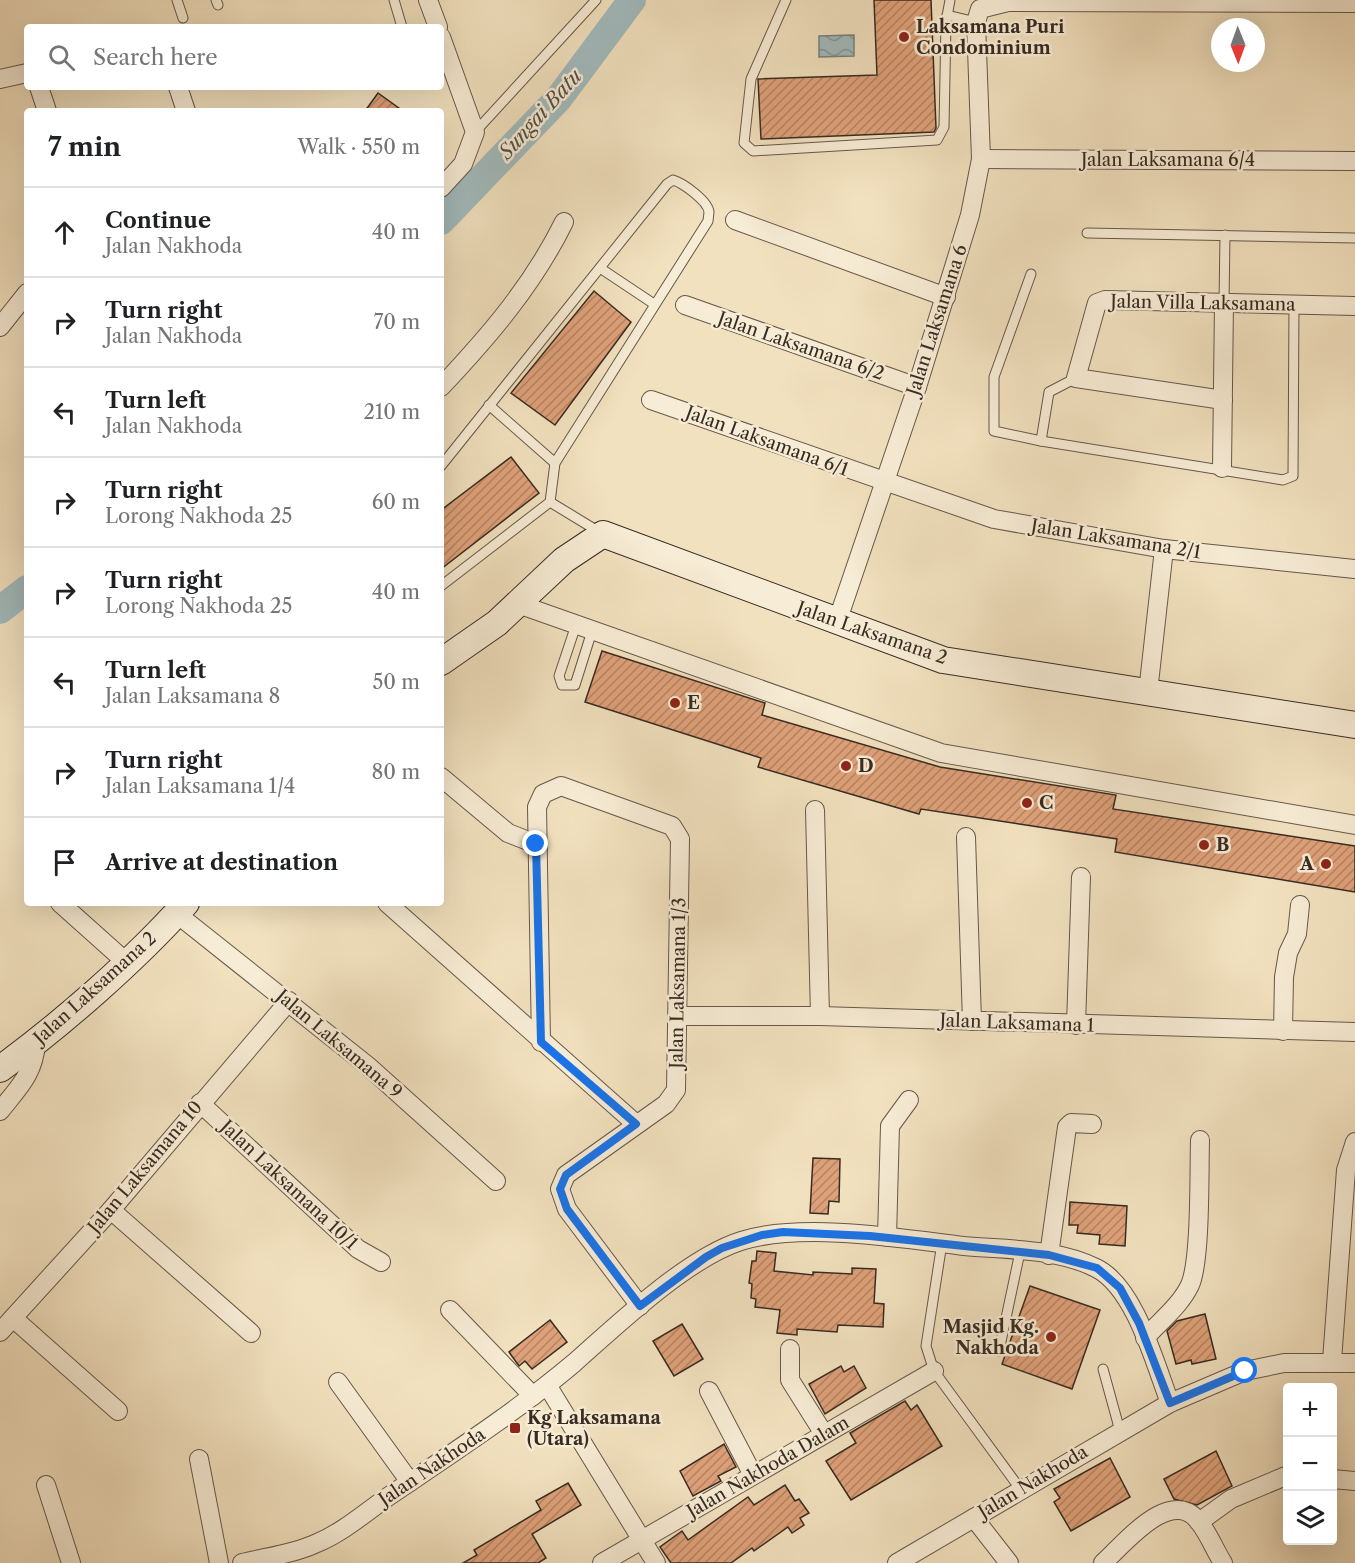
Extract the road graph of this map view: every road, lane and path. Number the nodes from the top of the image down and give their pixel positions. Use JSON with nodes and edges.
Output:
{"nodes":[{"id":1,"x":177,"y":0,"type":"edge"},
{"id":2,"x":394,"y":0,"type":"edge"},
{"id":3,"x":428,"y":0,"type":"edge"},
{"id":4,"x":596,"y":0,"type":"edge"},
{"id":5,"x":786,"y":0,"type":"edge"},
{"id":6,"x":950,"y":0,"type":"edge"},
{"id":7,"x":1281,"y":1,"type":"edge"},
{"id":8,"x":1355,"y":3,"type":"edge"},
{"id":9,"x":977,"y":11,"type":"junction"},
{"id":10,"x":947,"y":15,"type":"junction"},
{"id":11,"x":183,"y":18,"type":"dead end"},
{"id":12,"x":401,"y":24,"type":"edge"},
{"id":13,"x":437,"y":24,"type":"edge"},
{"id":14,"x":444,"y":45,"type":"edge"},
{"id":15,"x":24,"y":74,"type":"edge"},
{"id":16,"x":0,"y":79,"type":"edge"},
{"id":17,"x":40,"y":90,"type":"edge"},
{"id":18,"x":179,"y":90,"type":"edge"},
{"id":19,"x":46,"y":108,"type":"edge"},
{"id":20,"x":185,"y":108,"type":"edge"},
{"id":21,"x":476,"y":132,"type":"junction"},
{"id":22,"x":981,"y":159,"type":"junction"},
{"id":23,"x":1355,"y":161,"type":"edge"},
{"id":24,"x":444,"y":185,"type":"edge"},
{"id":25,"x":735,"y":220,"type":"dead end"},
{"id":26,"x":564,"y":222,"type":"dead end"},
{"id":27,"x":1087,"y":233,"type":"dead end"},
{"id":28,"x":1225,"y":235,"type":"junction"},
{"id":29,"x":1355,"y":238,"type":"edge"},
{"id":30,"x":600,"y":268,"type":"junction"},
{"id":31,"x":1031,"y":274,"type":"dead end"},
{"id":32,"x":24,"y":297,"type":"edge"},
{"id":33,"x":946,"y":297,"type":"junction"},
{"id":34,"x":1224,"y":303,"type":"junction"},
{"id":35,"x":654,"y":304,"type":"junction"},
{"id":36,"x":685,"y":305,"type":"dead end"},
{"id":37,"x":1294,"y":305,"type":"junction"},
{"id":38,"x":1355,"y":306,"type":"edge"},
{"id":39,"x":0,"y":327,"type":"edge"},
{"id":40,"x":1076,"y":378,"type":"junction"},
{"id":41,"x":444,"y":384,"type":"edge"},
{"id":42,"x":917,"y":387,"type":"junction"},
{"id":43,"x":651,"y":400,"type":"dead end"},
{"id":44,"x":1222,"y":400,"type":"junction"},
{"id":45,"x":489,"y":405,"type":"junction"},
{"id":46,"x":1041,"y":441,"type":"junction"},
{"id":47,"x":444,"y":462,"type":"edge"},
{"id":48,"x":555,"y":463,"type":"junction"},
{"id":49,"x":1222,"y":468,"type":"junction"},
{"id":50,"x":883,"y":482,"type":"junction"},
{"id":51,"x":550,"y":502,"type":"junction"},
{"id":52,"x":603,"y":534,"type":"junction"},
{"id":53,"x":1164,"y":549,"type":"junction"},
{"id":54,"x":1355,"y":570,"type":"edge"},
{"id":55,"x":444,"y":584,"type":"edge"},
{"id":56,"x":518,"y":604,"type":"junction"},
{"id":57,"x":837,"y":622,"type":"junction"},
{"id":58,"x":584,"y":628,"type":"junction"},
{"id":59,"x":444,"y":660,"type":"edge"},
{"id":60,"x":1149,"y":692,"type":"junction"},
{"id":61,"x":1355,"y":725,"type":"edge"},
{"id":62,"x":444,"y":780,"type":"edge"},
{"id":63,"x":815,"y":810,"type":"dead end"},
{"id":64,"x":1355,"y":825,"type":"edge"},
{"id":65,"x":966,"y":837,"type":"dead end"},
{"id":66,"x":536,"y":844,"type":"junction"},
{"id":67,"x":1081,"y":877,"type":"dead end"},
{"id":68,"x":1300,"y":905,"type":"dead end"},
{"id":69,"x":63,"y":906,"type":"edge"},
{"id":70,"x":390,"y":906,"type":"edge"},
{"id":71,"x":181,"y":908,"type":"edge"},
{"id":72,"x":126,"y":962,"type":"junction"},
{"id":73,"x":289,"y":1001,"type":"junction"},
{"id":74,"x":678,"y":1016,"type":"junction"},
{"id":75,"x":820,"y":1016,"type":"junction"},
{"id":76,"x":972,"y":1021,"type":"junction"},
{"id":77,"x":1076,"y":1025,"type":"junction"},
{"id":78,"x":1283,"y":1031,"type":"junction"},
{"id":79,"x":1355,"y":1032,"type":"edge"},
{"id":80,"x":541,"y":1042,"type":"junction"},
{"id":81,"x":36,"y":1043,"type":"junction"},
{"id":82,"x":0,"y":1069,"type":"edge"},
{"id":83,"x":909,"y":1100,"type":"dead end"},
{"id":84,"x":200,"y":1103,"type":"junction"},
{"id":85,"x":0,"y":1111,"type":"edge"},
{"id":86,"x":636,"y":1124,"type":"junction"},
{"id":87,"x":1092,"y":1124,"type":"dead end"},
{"id":88,"x":1200,"y":1140,"type":"dead end"},
{"id":89,"x":1355,"y":1142,"type":"edge"},
{"id":90,"x":496,"y":1181,"type":"dead end"},
{"id":91,"x":111,"y":1210,"type":"junction"},
{"id":92,"x":887,"y":1237,"type":"junction"},
{"id":93,"x":942,"y":1243,"type":"junction"},
{"id":94,"x":1020,"y":1252,"type":"junction"},
{"id":95,"x":1049,"y":1255,"type":"junction"},
{"id":96,"x":381,"y":1262,"type":"dead end"},
{"id":97,"x":640,"y":1306,"type":"junction"},
{"id":98,"x":450,"y":1310,"type":"dead end"},
{"id":99,"x":13,"y":1318,"type":"junction"},
{"id":100,"x":0,"y":1332,"type":"edge"},
{"id":101,"x":251,"y":1333,"type":"dead end"},
{"id":102,"x":1144,"y":1338,"type":"junction"},
{"id":103,"x":790,"y":1349,"type":"dead end"},
{"id":104,"x":999,"y":1351,"type":"dead end"},
{"id":105,"x":1332,"y":1361,"type":"junction"},
{"id":106,"x":1355,"y":1363,"type":"edge"},
{"id":107,"x":1103,"y":1369,"type":"dead end"},
{"id":108,"x":934,"y":1371,"type":"junction"},
{"id":109,"x":338,"y":1382,"type":"dead end"},
{"id":110,"x":540,"y":1390,"type":"junction"},
{"id":111,"x":709,"y":1391,"type":"dead end"},
{"id":112,"x":1170,"y":1403,"type":"junction"},
{"id":113,"x":118,"y":1411,"type":"dead end"},
{"id":114,"x":1120,"y":1431,"type":"junction"},
{"id":115,"x":824,"y":1434,"type":"junction"},
{"id":116,"x":199,"y":1460,"type":"dead end"},
{"id":117,"x":753,"y":1475,"type":"junction"},
{"id":118,"x":1283,"y":1477,"type":"edge"},
{"id":119,"x":1337,"y":1479,"type":"edge"},
{"id":120,"x":1355,"y":1481,"type":"edge"},
{"id":121,"x":410,"y":1482,"type":"junction"},
{"id":122,"x":46,"y":1485,"type":"dead end"},
{"id":123,"x":1021,"y":1490,"type":"junction"},
{"id":124,"x":974,"y":1518,"type":"junction"},
{"id":125,"x":1199,"y":1522,"type":"junction"},
{"id":126,"x":642,"y":1540,"type":"junction"},
{"id":127,"x":71,"y":1563,"type":"edge"},
{"id":128,"x":219,"y":1563,"type":"edge"},
{"id":129,"x":242,"y":1563,"type":"edge"},
{"id":130,"x":602,"y":1563,"type":"edge"},
{"id":131,"x":656,"y":1563,"type":"edge"},
{"id":132,"x":897,"y":1563,"type":"edge"},
{"id":133,"x":1009,"y":1563,"type":"edge"},
{"id":134,"x":1103,"y":1563,"type":"edge"},
{"id":135,"x":1223,"y":1563,"type":"edge"}],
"edges":[{"from":1,"to":11,"type":"lane"},
{"from":2,"to":12,"type":"lane"},
{"from":3,"to":13,"type":"street"},
{"from":4,"to":21,"type":"lane"},
{"from":5,"to":10,"type":"lane"},
{"from":6,"to":10,"type":"lane"},
{"from":7,"to":8,"type":"street"},
{"from":7,"to":9,"type":"street"},
{"from":9,"to":10,"type":"lane"},
{"from":9,"to":22,"type":"street","name":"Jalan Laksamana 6"},
{"from":14,"to":21,"type":"street"},
{"from":15,"to":16,"type":"street"},
{"from":17,"to":19,"type":"street"},
{"from":18,"to":20,"type":"street"},
{"from":21,"to":24,"type":"street"},
{"from":22,"to":23,"type":"street","name":"Jalan Laksamana 6/4"},
{"from":22,"to":33,"type":"street","name":"Jalan Laksamana 6"},
{"from":25,"to":33,"type":"street"},
{"from":26,"to":41,"type":"street"},
{"from":27,"to":28,"type":"lane"},
{"from":28,"to":29,"type":"lane"},
{"from":28,"to":34,"type":"lane"},
{"from":30,"to":35,"type":"lane"},
{"from":30,"to":35,"type":"lane"},
{"from":30,"to":45,"type":"lane"},
{"from":31,"to":46,"type":"lane"},
{"from":32,"to":39,"type":"street"},
{"from":33,"to":42,"type":"street","name":"Jalan Laksamana 6"},
{"from":34,"to":37,"type":"street","name":"Jalan Villa Laksamana"},
{"from":34,"to":40,"type":"street","name":"Jalan Villa Laksamana"},
{"from":34,"to":44,"type":"street"},
{"from":35,"to":48,"type":"lane"},
{"from":36,"to":42,"type":"street","name":"Jalan Laksamana 6/2"},
{"from":37,"to":38,"type":"street","name":"Jalan Villa Laksamana"},
{"from":37,"to":49,"type":"lane"},
{"from":40,"to":44,"type":"street"},
{"from":40,"to":46,"type":"lane"},
{"from":42,"to":50,"type":"street","name":"Jalan Laksamana 6"},
{"from":43,"to":50,"type":"street","name":"Jalan Laksamana 6/1"},
{"from":44,"to":49,"type":"street"},
{"from":45,"to":47,"type":"lane"},
{"from":45,"to":48,"type":"lane"},
{"from":46,"to":49,"type":"lane"},
{"from":48,"to":51,"type":"lane"},
{"from":50,"to":53,"type":"street","name":"Jalan Laksamana 2/1"},
{"from":50,"to":57,"type":"street","name":"Jalan Laksamana 6"},
{"from":51,"to":52,"type":"lane"},
{"from":51,"to":55,"type":"lane"},
{"from":52,"to":56,"type":"street"},
{"from":52,"to":57,"type":"street","name":"Jalan Laksamana 2"},
{"from":53,"to":54,"type":"street","name":"Jalan Laksamana 2/1"},
{"from":53,"to":60,"type":"street"},
{"from":56,"to":58,"type":"street"},
{"from":56,"to":59,"type":"street"},
{"from":57,"to":60,"type":"street","name":"Jalan Laksamana 2"},
{"from":58,"to":58,"type":"lane"},
{"from":58,"to":64,"type":"street"},
{"from":60,"to":61,"type":"street","name":"Jalan Laksamana 2"},
{"from":62,"to":66,"type":"street"},
{"from":63,"to":75,"type":"street"},
{"from":65,"to":76,"type":"street"},
{"from":66,"to":74,"type":"street","name":"Jalan Laksamana 1/3"},
{"from":66,"to":80,"type":"street"},
{"from":67,"to":77,"type":"street"},
{"from":68,"to":78,"type":"street"},
{"from":69,"to":72,"type":"street"},
{"from":70,"to":80,"type":"street"},
{"from":71,"to":72,"type":"street","name":"Jalan Laksamana 2"},
{"from":71,"to":73,"type":"street","name":"Jalan Laksamana 9"},
{"from":72,"to":81,"type":"street","name":"Jalan Laksamana 2"},
{"from":73,"to":84,"type":"street","name":"Jalan Laksamana 10"},
{"from":73,"to":90,"type":"street","name":"Jalan Laksamana 9"},
{"from":74,"to":75,"type":"street","name":"Jalan Laksamana 1"},
{"from":74,"to":86,"type":"street","name":"Jalan Laksamana 1/3"},
{"from":75,"to":76,"type":"street","name":"Jalan Laksamana 1"},
{"from":76,"to":77,"type":"street","name":"Jalan Laksamana 1"},
{"from":77,"to":78,"type":"street","name":"Jalan Laksamana 1"},
{"from":78,"to":79,"type":"street","name":"Jalan Laksamana 1"},
{"from":80,"to":86,"type":"street"},
{"from":81,"to":82,"type":"street","name":"Jalan Laksamana 2"},
{"from":81,"to":85,"type":"street"},
{"from":83,"to":92,"type":"street"},
{"from":84,"to":91,"type":"street","name":"Jalan Laksamana 10"},
{"from":84,"to":96,"type":"street","name":"Jalan Laksamana 10/1"},
{"from":86,"to":97,"type":"street","name":"Jalan Laksamana 1/3"},
{"from":87,"to":95,"type":"street"},
{"from":88,"to":102,"type":"street"},
{"from":89,"to":105,"type":"street"},
{"from":91,"to":99,"type":"street","name":"Jalan Laksamana 10"},
{"from":91,"to":101,"type":"street"},
{"from":92,"to":93,"type":"street","name":"Jalan Nakhoda"},
{"from":92,"to":97,"type":"street","name":"Jalan Nakhoda"},
{"from":93,"to":94,"type":"street","name":"Jalan Nakhoda"},
{"from":93,"to":108,"type":"lane"},
{"from":94,"to":95,"type":"street","name":"Jalan Nakhoda"},
{"from":94,"to":104,"type":"lane"},
{"from":95,"to":102,"type":"street","name":"Jalan Nakhoda"},
{"from":97,"to":110,"type":"street","name":"Jalan Nakhoda"},
{"from":98,"to":110,"type":"street"},
{"from":99,"to":100,"type":"street","name":"Jalan Laksamana 10"},
{"from":99,"to":113,"type":"street"},
{"from":102,"to":112,"type":"street","name":"Jalan Nakhoda"},
{"from":103,"to":115,"type":"street"},
{"from":105,"to":106,"type":"street","name":"Jalan Nakhoda"},
{"from":105,"to":112,"type":"street","name":"Jalan Nakhoda"},
{"from":107,"to":114,"type":"lane"},
{"from":108,"to":115,"type":"street","name":"Jalan Nakhoda Dalam"},
{"from":108,"to":123,"type":"lane"},
{"from":109,"to":121,"type":"street"},
{"from":110,"to":121,"type":"street","name":"Jalan Nakhoda"},
{"from":110,"to":126,"type":"street"},
{"from":111,"to":117,"type":"street"},
{"from":112,"to":114,"type":"street","name":"Jalan Nakhoda"},
{"from":114,"to":123,"type":"street","name":"Jalan Nakhoda"},
{"from":115,"to":117,"type":"street","name":"Jalan Nakhoda Dalam"},
{"from":116,"to":128,"type":"street"},
{"from":117,"to":126,"type":"street","name":"Jalan Nakhoda Dalam"},
{"from":118,"to":125,"type":"street"},
{"from":119,"to":120,"type":"street"},
{"from":121,"to":129,"type":"street","name":"Jalan Nakhoda"},
{"from":122,"to":127,"type":"street"},
{"from":123,"to":124,"type":"street","name":"Jalan Nakhoda"},
{"from":124,"to":132,"type":"street","name":"Jalan Nakhoda"},
{"from":124,"to":133,"type":"street"},
{"from":125,"to":134,"type":"street"},
{"from":125,"to":135,"type":"street"},
{"from":126,"to":130,"type":"street","name":"Jalan Nakhoda Dalam"},
{"from":126,"to":131,"type":"street"}]}
